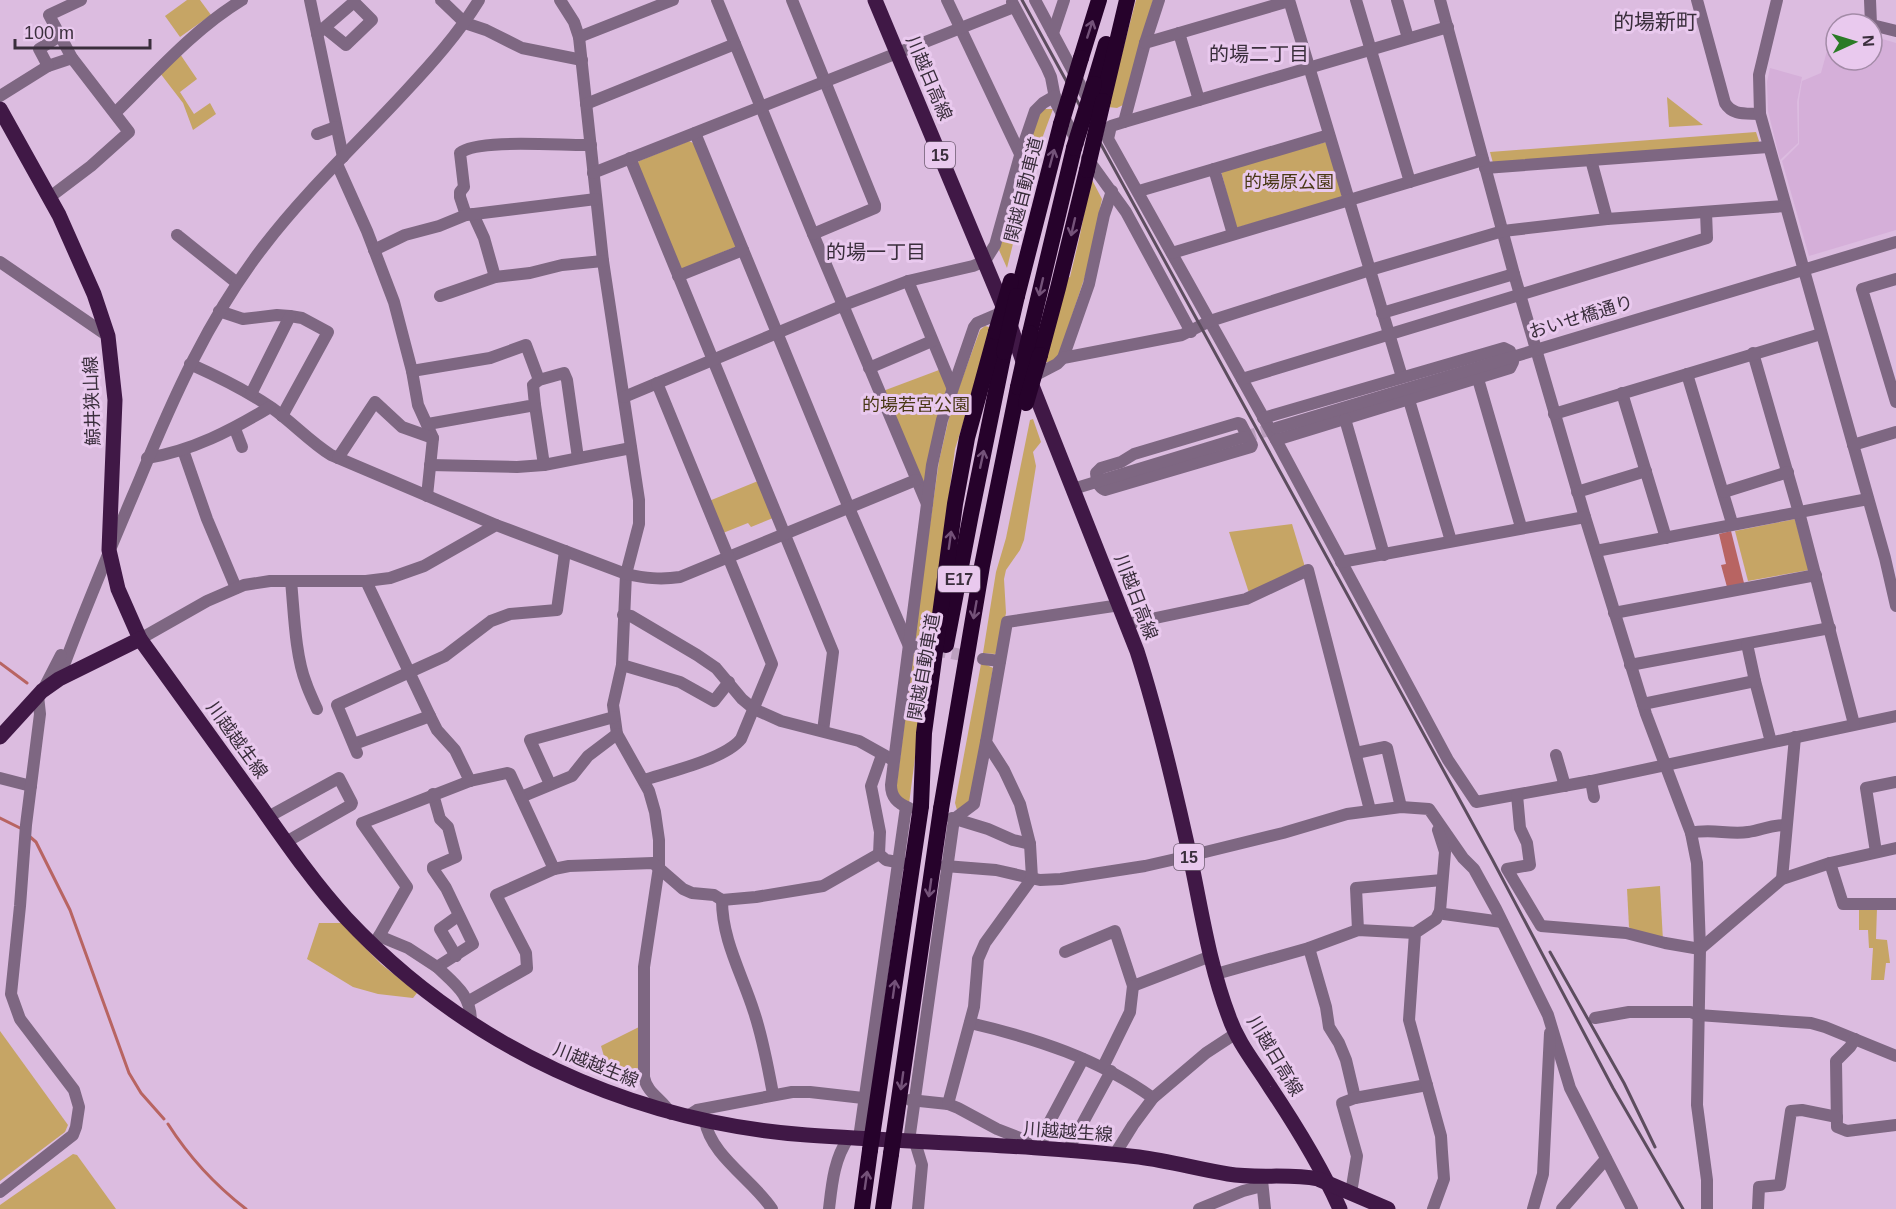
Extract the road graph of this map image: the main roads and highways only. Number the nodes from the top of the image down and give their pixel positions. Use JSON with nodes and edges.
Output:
{"nodes":[{"id":1,"x":875,"y":0,"type":"edge"},
{"id":2,"x":1099,"y":0,"type":"edge"},
{"id":3,"x":1120,"y":0,"type":"edge"},
{"id":4,"x":1127,"y":0,"type":"edge"},
{"id":5,"x":0,"y":109,"type":"edge"},
{"id":6,"x":1014,"y":289,"type":"junction"},
{"id":7,"x":1024,"y":383,"type":"junction"},
{"id":8,"x":982,"y":566,"type":"junction"},
{"id":9,"x":140,"y":639,"type":"junction"},
{"id":10,"x":0,"y":737,"type":"edge"},
{"id":11,"x":912,"y":807,"type":"junction"},
{"id":12,"x":859,"y":1142,"type":"junction"},
{"id":13,"x":1329,"y":1184,"type":"junction"},
{"id":14,"x":862,"y":1209,"type":"edge"},
{"id":15,"x":883,"y":1209,"type":"edge"},
{"id":16,"x":1340,"y":1209,"type":"edge"},
{"id":17,"x":1389,"y":1209,"type":"edge"}],
"edges":[{"from":1,"to":7,"type":"main road","name":"川越日高線","number":"15"},
{"from":6,"to":2,"type":"highway","name":"関越自動車道","number":"E17","one_way":true,"bridge":true},
{"from":3,"to":7,"type":"highway","number":"E17","one_way":true,"bridge":true},
{"from":4,"to":8,"type":"highway","one_way":true,"bridge":true},
{"from":5,"to":9,"type":"main road","name":"鯨井狭山線"},
{"from":11,"to":6,"type":"highway","name":"関越自動車道","number":"E17","one_way":true,"bridge":true},
{"from":11,"to":6,"type":"highway","one_way":true,"bridge":true},
{"from":7,"to":8,"type":"highway","number":"E17"},
{"from":7,"to":13,"type":"main road","name":"川越日高線","number":"15"},
{"from":8,"to":15,"type":"highway","number":"E17","one_way":true,"bridge":true},
{"from":9,"to":10,"type":"main road"},
{"from":9,"to":12,"type":"main road","name":"川越越生線"},
{"from":12,"to":11,"type":"highway","name":"関越自動車道","number":"E17","one_way":true,"bridge":true},
{"from":12,"to":13,"type":"main road","name":"川越越生線"},
{"from":14,"to":12,"type":"highway","name":"関越自動車道","number":"E17","one_way":true},
{"from":13,"to":16,"type":"main road","name":"川越日高線","number":"15"},
{"from":13,"to":17,"type":"main road","name":"川越越生線"}]}
